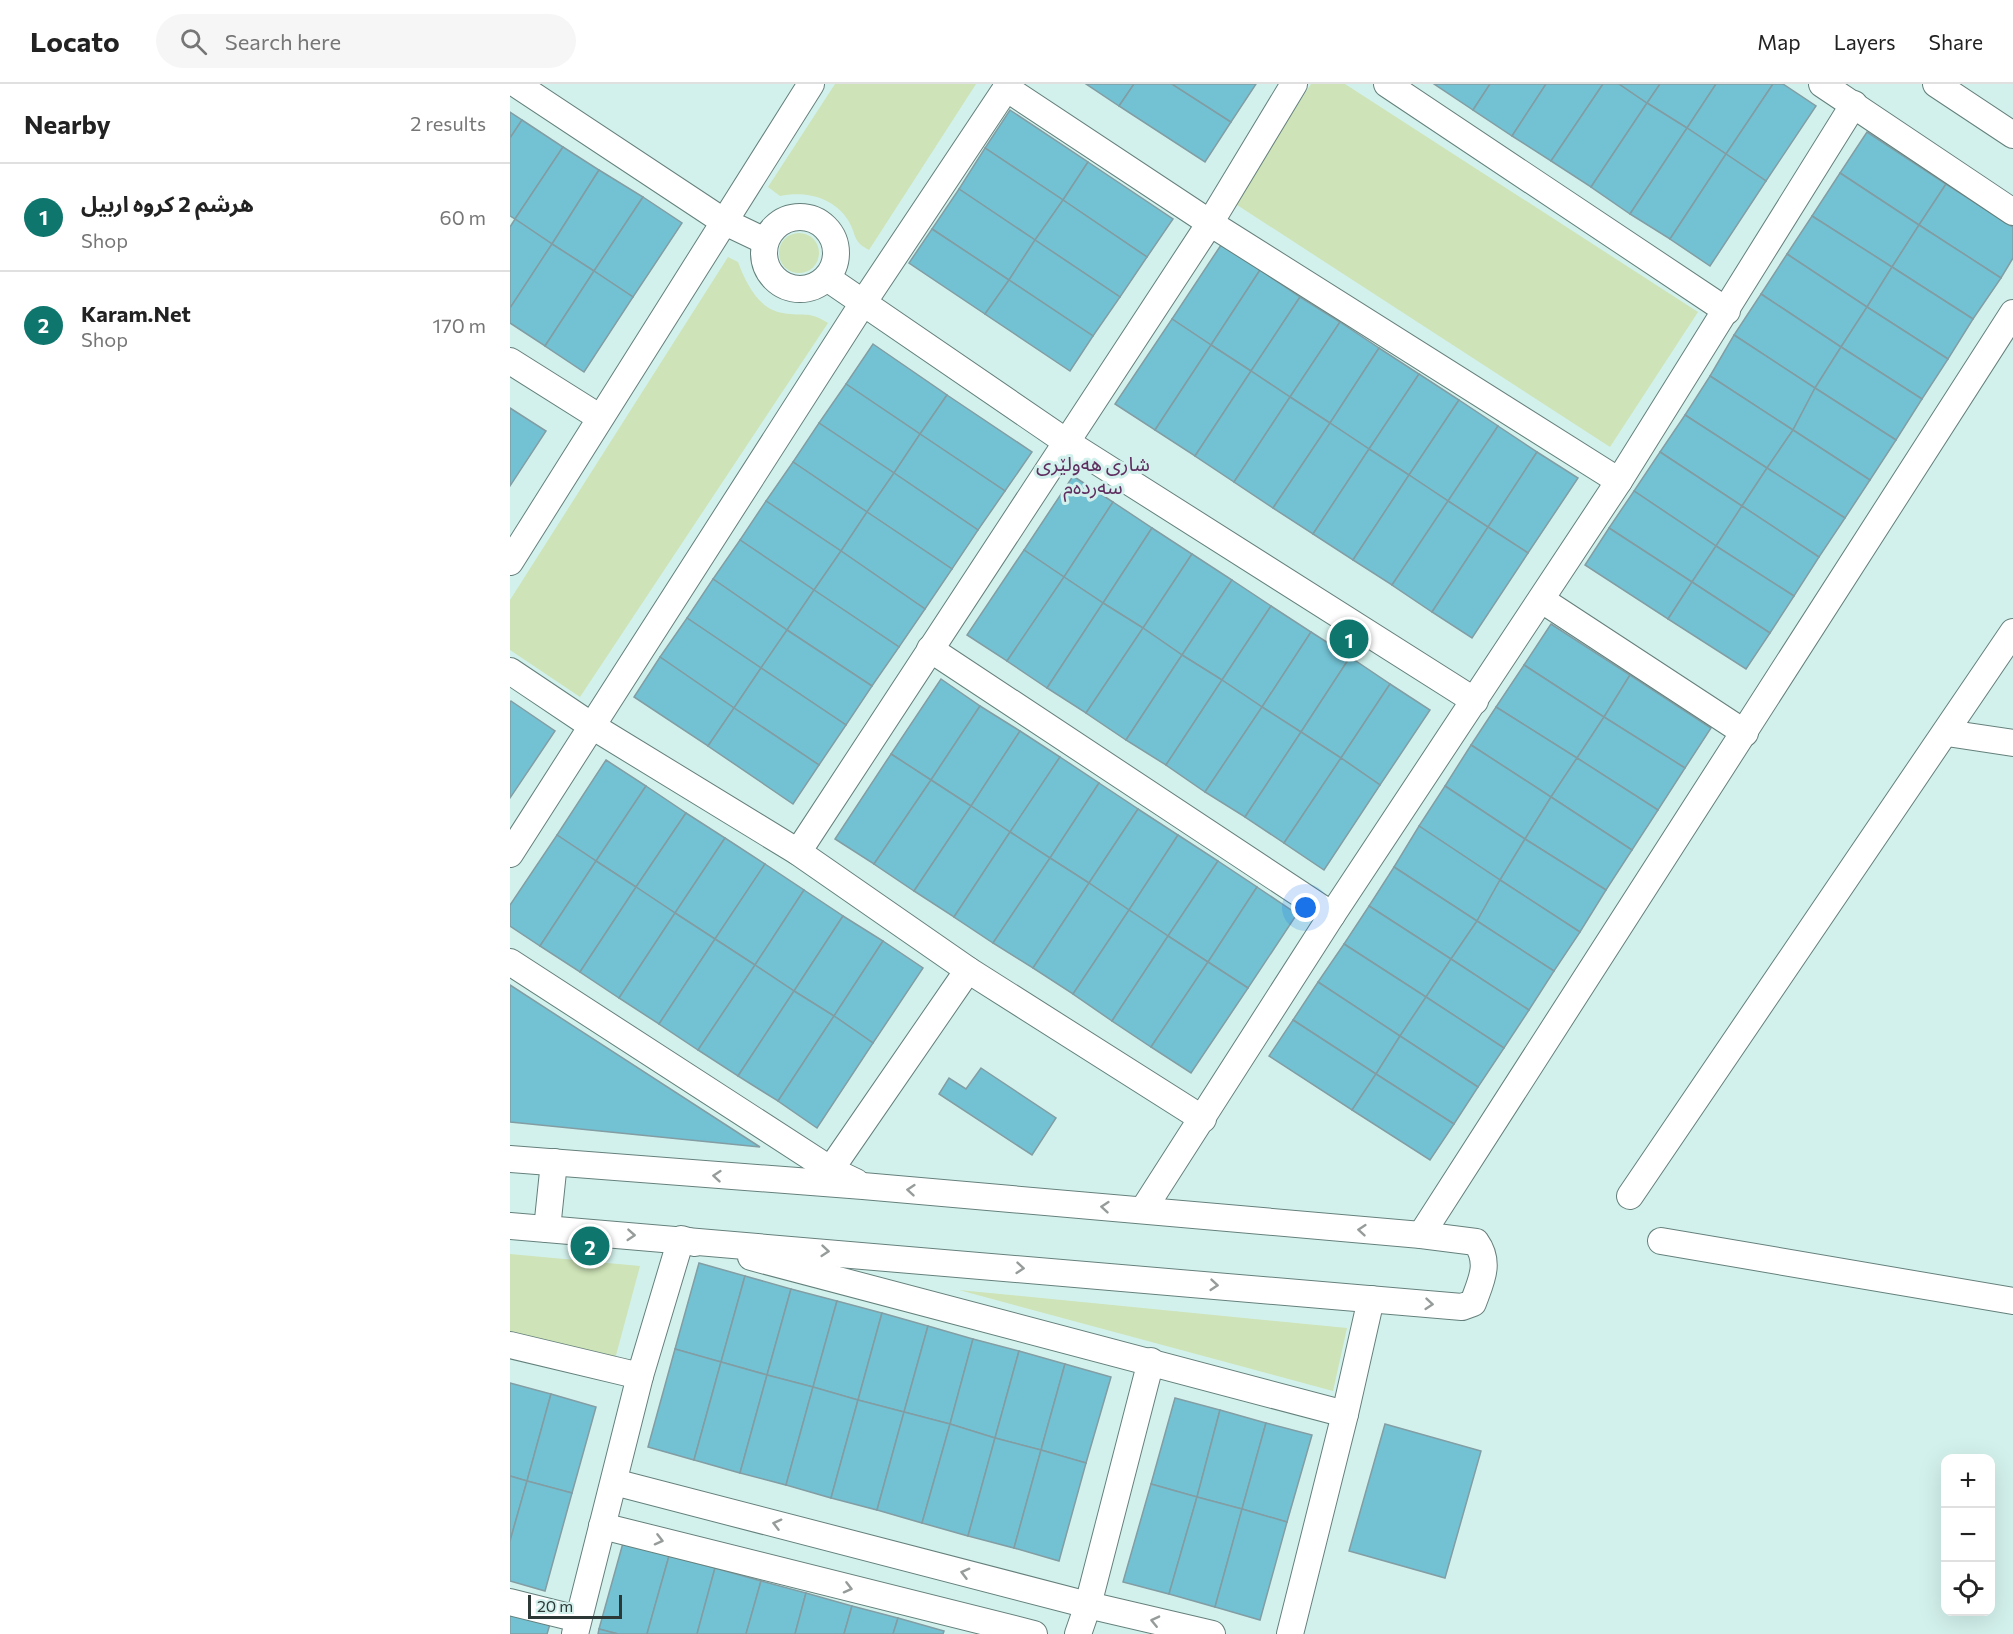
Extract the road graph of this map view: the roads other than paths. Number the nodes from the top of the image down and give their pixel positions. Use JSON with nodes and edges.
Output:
{"nodes":[{"id":1,"x":516,"y":84,"type":"edge"},
{"id":2,"x":811,"y":84,"type":"edge"},
{"id":3,"x":1294,"y":84,"type":"edge"},
{"id":4,"x":1387,"y":84,"type":"edge"},
{"id":5,"x":1822,"y":84,"type":"edge"},
{"id":6,"x":1936,"y":84,"type":"edge"},
{"id":7,"x":1007,"y":86,"type":"edge"},
{"id":8,"x":1854,"y":104,"type":"junction"},
{"id":9,"x":2013,"y":135,"type":"edge"},
{"id":10,"x":2013,"y":212,"type":"edge"},
{"id":11,"x":723,"y":220,"type":"junction"},
{"id":12,"x":1210,"y":223,"type":"junction"},
{"id":13,"x":765,"y":241,"type":"junction"},
{"id":14,"x":826,"y":278,"type":"junction"},
{"id":15,"x":863,"y":303,"type":"junction"},
{"id":16,"x":1727,"y":311,"type":"junction"},
{"id":17,"x":2013,"y":313,"type":"edge"},
{"id":18,"x":510,"y":361,"type":"edge"},
{"id":19,"x":599,"y":417,"type":"junction"},
{"id":20,"x":1068,"y":443,"type":"junction"},
{"id":21,"x":1619,"y":481,"type":"junction"},
{"id":22,"x":510,"y":562,"type":"edge"},
{"id":23,"x":1542,"y":600,"type":"junction"},
{"id":24,"x":2013,"y":632,"type":"edge"},
{"id":25,"x":930,"y":649,"type":"junction"},
{"id":26,"x":510,"y":671,"type":"edge"},
{"id":27,"x":1476,"y":701,"type":"junction"},
{"id":28,"x":592,"y":726,"type":"junction"},
{"id":29,"x":1745,"y":733,"type":"junction"},
{"id":30,"x":1947,"y":733,"type":"junction"},
{"id":31,"x":2013,"y":743,"type":"edge"},
{"id":32,"x":798,"y":852,"type":"junction"},
{"id":33,"x":510,"y":854,"type":"edge"},
{"id":34,"x":1332,"y":915,"type":"junction"},
{"id":35,"x":510,"y":962,"type":"edge"},
{"id":36,"x":968,"y":970,"type":"junction"},
{"id":37,"x":1203,"y":1119,"type":"junction"},
{"id":38,"x":510,"y":1159,"type":"edge"},
{"id":39,"x":554,"y":1162,"type":"junction"},
{"id":40,"x":826,"y":1177,"type":"junction"},
{"id":41,"x":1630,"y":1196,"type":"dead end"},
{"id":42,"x":1143,"y":1210,"type":"junction"},
{"id":43,"x":510,"y":1226,"type":"edge"},
{"id":44,"x":547,"y":1229,"type":"junction"},
{"id":45,"x":1421,"y":1235,"type":"junction"},
{"id":46,"x":681,"y":1239,"type":"junction"},
{"id":47,"x":1660,"y":1241,"type":"dead end"},
{"id":48,"x":1371,"y":1299,"type":"junction"},
{"id":49,"x":2013,"y":1301,"type":"edge"},
{"id":50,"x":510,"y":1345,"type":"edge"},
{"id":51,"x":1151,"y":1362,"type":"junction"},
{"id":52,"x":640,"y":1376,"type":"junction"},
{"id":53,"x":1345,"y":1414,"type":"junction"},
{"id":54,"x":614,"y":1482,"type":"junction"},
{"id":55,"x":602,"y":1526,"type":"junction"},
{"id":56,"x":510,"y":1602,"type":"edge"},
{"id":57,"x":1088,"y":1605,"type":"junction"},
{"id":58,"x":576,"y":1626,"type":"edge"},
{"id":59,"x":1034,"y":1634,"type":"edge"},
{"id":60,"x":1078,"y":1634,"type":"edge"},
{"id":61,"x":1212,"y":1634,"type":"edge"},
{"id":62,"x":1290,"y":1634,"type":"edge"}],
"edges":[{"from":1,"to":11,"type":"street"},
{"from":2,"to":11,"type":"street"},
{"from":3,"to":12,"type":"street"},
{"from":4,"to":16,"type":"street"},
{"from":5,"to":8,"type":"street"},
{"from":6,"to":9,"type":"street"},
{"from":7,"to":12,"type":"street"},
{"from":7,"to":15,"type":"street"},
{"from":8,"to":10,"type":"street"},
{"from":8,"to":16,"type":"street"},
{"from":11,"to":13,"type":"street"},
{"from":11,"to":19,"type":"street"},
{"from":12,"to":20,"type":"street"},
{"from":12,"to":21,"type":"street"},
{"from":13,"to":14,"type":"street"},
{"from":13,"to":14,"type":"street"},
{"from":14,"to":15,"type":"street"},
{"from":15,"to":20,"type":"street"},
{"from":15,"to":28,"type":"street"},
{"from":16,"to":21,"type":"street"},
{"from":17,"to":29,"type":"street"},
{"from":18,"to":19,"type":"street"},
{"from":19,"to":22,"type":"street"},
{"from":20,"to":25,"type":"street"},
{"from":20,"to":27,"type":"street"},
{"from":21,"to":23,"type":"street"},
{"from":23,"to":27,"type":"street"},
{"from":23,"to":29,"type":"street"},
{"from":24,"to":30,"type":"street"},
{"from":25,"to":32,"type":"street"},
{"from":25,"to":34,"type":"street"},
{"from":26,"to":28,"type":"street"},
{"from":27,"to":34,"type":"street"},
{"from":28,"to":32,"type":"street"},
{"from":28,"to":33,"type":"street"},
{"from":29,"to":45,"type":"street"},
{"from":30,"to":31,"type":"street"},
{"from":30,"to":41,"type":"street"},
{"from":32,"to":36,"type":"street"},
{"from":34,"to":37,"type":"street"},
{"from":35,"to":40,"type":"street"},
{"from":36,"to":37,"type":"street"},
{"from":36,"to":40,"type":"street"},
{"from":37,"to":42,"type":"street"},
{"from":38,"to":39,"type":"street"},
{"from":40,"to":39,"type":"street","one_way":true},
{"from":39,"to":44,"type":"street"},
{"from":42,"to":40,"type":"street","one_way":true},
{"from":45,"to":42,"type":"street","one_way":true},
{"from":43,"to":44,"type":"street"},
{"from":44,"to":46,"type":"street","one_way":true},
{"from":48,"to":45,"type":"street","one_way":true},
{"from":46,"to":48,"type":"street","one_way":true},
{"from":46,"to":51,"type":"street"},
{"from":46,"to":52,"type":"street"},
{"from":47,"to":49,"type":"street"},
{"from":48,"to":53,"type":"street"},
{"from":50,"to":52,"type":"street"},
{"from":51,"to":53,"type":"street"},
{"from":51,"to":57,"type":"street"},
{"from":52,"to":54,"type":"street"},
{"from":53,"to":62,"type":"street"},
{"from":54,"to":55,"type":"street"},
{"from":57,"to":54,"type":"street","one_way":true},
{"from":55,"to":58,"type":"street"},
{"from":55,"to":59,"type":"street","one_way":true},
{"from":56,"to":58,"type":"street"},
{"from":57,"to":60,"type":"street"},
{"from":61,"to":57,"type":"street","one_way":true}]}
